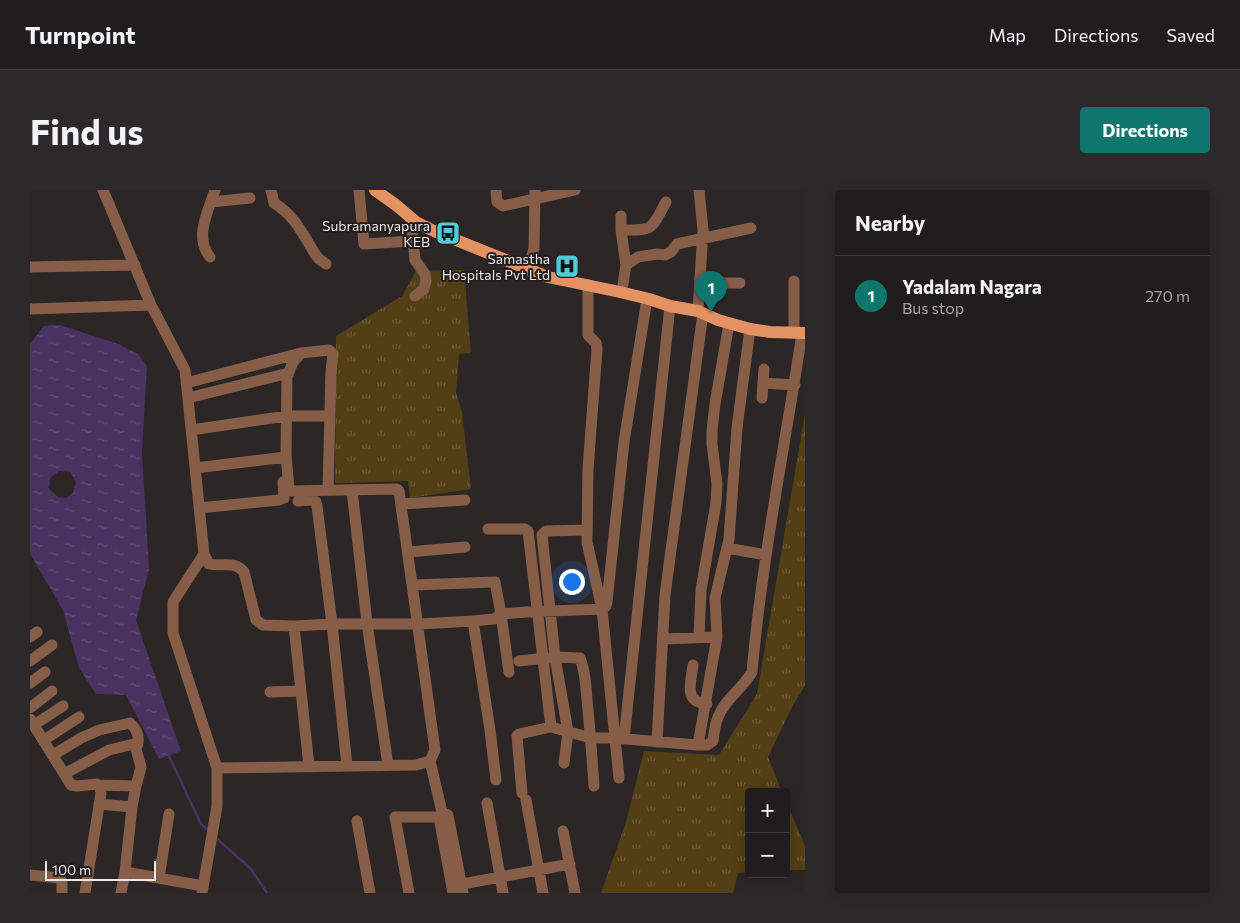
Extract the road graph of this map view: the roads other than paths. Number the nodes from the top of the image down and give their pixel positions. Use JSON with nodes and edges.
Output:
{"nodes":[{"id":1,"x":103,"y":190,"type":"edge"},
{"id":2,"x":215,"y":190,"type":"edge"},
{"id":3,"x":271,"y":190,"type":"edge"},
{"id":4,"x":358,"y":190,"type":"edge"},
{"id":5,"x":375,"y":190,"type":"edge"},
{"id":6,"x":496,"y":190,"type":"edge"},
{"id":7,"x":575,"y":190,"type":"edge"},
{"id":8,"x":699,"y":190,"type":"edge"},
{"id":9,"x":535,"y":194,"type":"edge"},
{"id":10,"x":250,"y":198,"type":"dead end"},
{"id":11,"x":211,"y":202,"type":"junction"},
{"id":12,"x":666,"y":202,"type":"dead end"},
{"id":13,"x":621,"y":216,"type":"dead end"},
{"id":14,"x":411,"y":218,"type":"junction"},
{"id":15,"x":752,"y":228,"type":"dead end"},
{"id":16,"x":621,"y":230,"type":"junction"},
{"id":17,"x":703,"y":240,"type":"junction"},
{"id":18,"x":413,"y":241,"type":"junction"},
{"id":19,"x":210,"y":257,"type":"dead end"},
{"id":20,"x":326,"y":264,"type":"dead end"},
{"id":21,"x":134,"y":265,"type":"junction"},
{"id":22,"x":626,"y":265,"type":"junction"},
{"id":23,"x":30,"y":267,"type":"edge"},
{"id":24,"x":528,"y":270,"type":"junction"},
{"id":25,"x":794,"y":281,"type":"dead end"},
{"id":26,"x":700,"y":283,"type":"junction"},
{"id":27,"x":740,"y":283,"type":"dead end"},
{"id":28,"x":623,"y":284,"type":"dead end"},
{"id":29,"x":588,"y":285,"type":"junction"},
{"id":30,"x":415,"y":296,"type":"dead end"},
{"id":31,"x":647,"y":299,"type":"junction"},
{"id":32,"x":151,"y":305,"type":"junction"},
{"id":33,"x":670,"y":306,"type":"junction"},
{"id":34,"x":30,"y":309,"type":"edge"},
{"id":35,"x":701,"y":312,"type":"junction"},
{"id":36,"x":729,"y":324,"type":"junction"},
{"id":37,"x":750,"y":329,"type":"junction"},
{"id":38,"x":801,"y":333,"type":"edge"},
{"id":39,"x":301,"y":352,"type":"junction"},
{"id":40,"x":764,"y":369,"type":"dead end"},
{"id":41,"x":287,"y":377,"type":"junction"},
{"id":42,"x":186,"y":383,"type":"junction"},
{"id":43,"x":763,"y":383,"type":"junction"},
{"id":44,"x":794,"y":385,"type":"junction"},
{"id":45,"x":188,"y":398,"type":"junction"},
{"id":46,"x":762,"y":398,"type":"dead end"},
{"id":47,"x":287,"y":416,"type":"junction"},
{"id":48,"x":329,"y":416,"type":"junction"},
{"id":49,"x":191,"y":430,"type":"junction"},
{"id":50,"x":283,"y":457,"type":"junction"},
{"id":51,"x":195,"y":468,"type":"junction"},
{"id":52,"x":328,"y":490,"type":"junction"},
{"id":53,"x":352,"y":490,"type":"junction"},
{"id":54,"x":465,"y":500,"type":"dead end"},
{"id":55,"x":298,"y":501,"type":"dead end"},
{"id":56,"x":716,"y":503,"type":"junction"},
{"id":57,"x":402,"y":504,"type":"junction"},
{"id":58,"x":732,"y":504,"type":"junction"},
{"id":59,"x":199,"y":508,"type":"junction"},
{"id":60,"x":488,"y":529,"type":"dead end"},
{"id":61,"x":586,"y":530,"type":"junction"},
{"id":62,"x":528,"y":531,"type":"junction"},
{"id":63,"x":544,"y":532,"type":"junction"},
{"id":64,"x":465,"y":547,"type":"dead end"},
{"id":65,"x":727,"y":548,"type":"junction"},
{"id":66,"x":409,"y":552,"type":"junction"},
{"id":67,"x":204,"y":554,"type":"junction"},
{"id":68,"x":766,"y":555,"type":"junction"},
{"id":69,"x":413,"y":585,"type":"junction"},
{"id":70,"x":602,"y":609,"type":"junction"},
{"id":71,"x":544,"y":612,"type":"junction"},
{"id":72,"x":501,"y":614,"type":"junction"},
{"id":73,"x":473,"y":621,"type":"junction"},
{"id":74,"x":367,"y":623,"type":"junction"},
{"id":75,"x":332,"y":624,"type":"junction"},
{"id":76,"x":419,"y":624,"type":"junction"},
{"id":77,"x":294,"y":626,"type":"junction"},
{"id":78,"x":699,"y":637,"type":"junction"},
{"id":79,"x":717,"y":637,"type":"junction"},
{"id":80,"x":663,"y":639,"type":"junction"},
{"id":81,"x":52,"y":645,"type":"dead end"},
{"id":82,"x":555,"y":657,"type":"junction"},
{"id":83,"x":542,"y":659,"type":"junction"},
{"id":84,"x":30,"y":661,"type":"edge"},
{"id":85,"x":520,"y":661,"type":"dead end"},
{"id":86,"x":693,"y":665,"type":"dead end"},
{"id":87,"x":45,"y":672,"type":"dead end"},
{"id":88,"x":509,"y":672,"type":"dead end"},
{"id":89,"x":30,"y":683,"type":"edge"},
{"id":90,"x":52,"y":691,"type":"dead end"},
{"id":91,"x":301,"y":691,"type":"junction"},
{"id":92,"x":270,"y":692,"type":"dead end"},
{"id":93,"x":706,"y":704,"type":"junction"},
{"id":94,"x":63,"y":706,"type":"dead end"},
{"id":95,"x":30,"y":708,"type":"edge"},
{"id":96,"x":79,"y":717,"type":"dead end"},
{"id":97,"x":32,"y":722,"type":"edge"},
{"id":98,"x":551,"y":727,"type":"junction"},
{"id":99,"x":568,"y":732,"type":"junction"},
{"id":100,"x":591,"y":738,"type":"junction"},
{"id":101,"x":619,"y":738,"type":"junction"},
{"id":102,"x":44,"y":740,"type":"junction"},
{"id":103,"x":657,"y":742,"type":"junction"},
{"id":104,"x":138,"y":743,"type":"junction"},
{"id":105,"x":698,"y":745,"type":"junction"},
{"id":106,"x":53,"y":755,"type":"junction"},
{"id":107,"x":430,"y":761,"type":"junction"},
{"id":108,"x":564,"y":763,"type":"dead end"},
{"id":109,"x":388,"y":765,"type":"junction"},
{"id":110,"x":309,"y":766,"type":"junction"},
{"id":111,"x":347,"y":766,"type":"junction"},
{"id":112,"x":217,"y":768,"type":"junction"},
{"id":113,"x":64,"y":774,"type":"junction"},
{"id":114,"x":619,"y":778,"type":"dead end"},
{"id":115,"x":496,"y":780,"type":"dead end"},
{"id":116,"x":99,"y":785,"type":"junction"},
{"id":117,"x":136,"y":786,"type":"junction"},
{"id":118,"x":594,"y":786,"type":"dead end"},
{"id":119,"x":487,"y":803,"type":"dead end"},
{"id":120,"x":99,"y":804,"type":"junction"},
{"id":121,"x":132,"y":807,"type":"junction"},
{"id":122,"x":169,"y":814,"type":"dead end"},
{"id":123,"x":441,"y":814,"type":"junction"},
{"id":124,"x":357,"y":821,"type":"dead end"},
{"id":125,"x":563,"y":831,"type":"dead end"},
{"id":126,"x":570,"y":864,"type":"junction"},
{"id":127,"x":539,"y":870,"type":"junction"},
{"id":128,"x":124,"y":872,"type":"junction"},
{"id":129,"x":30,"y":875,"type":"edge"},
{"id":130,"x":500,"y":877,"type":"junction"},
{"id":131,"x":159,"y":878,"type":"junction"},
{"id":132,"x":458,"y":889,"type":"edge"},
{"id":133,"x":202,"y":890,"type":"edge"},
{"id":134,"x":62,"y":893,"type":"edge"},
{"id":135,"x":85,"y":893,"type":"edge"},
{"id":136,"x":122,"y":893,"type":"edge"},
{"id":137,"x":370,"y":893,"type":"edge"},
{"id":138,"x":409,"y":893,"type":"edge"},
{"id":139,"x":503,"y":893,"type":"edge"},
{"id":140,"x":542,"y":893,"type":"edge"},
{"id":141,"x":575,"y":893,"type":"edge"}],
"edges":[{"from":1,"to":21,"type":"street"},
{"from":2,"to":11,"type":"street"},
{"from":3,"to":20,"type":"street"},
{"from":4,"to":18,"type":"street"},
{"from":5,"to":14,"type":"main road"},
{"from":6,"to":9,"type":"street"},
{"from":7,"to":9,"type":"street"},
{"from":8,"to":17,"type":"street"},
{"from":9,"to":24,"type":"street"},
{"from":10,"to":11,"type":"street"},
{"from":11,"to":19,"type":"street"},
{"from":12,"to":16,"type":"street"},
{"from":13,"to":16,"type":"street"},
{"from":14,"to":18,"type":"street"},
{"from":14,"to":24,"type":"main road"},
{"from":15,"to":17,"type":"street"},
{"from":16,"to":22,"type":"street"},
{"from":17,"to":22,"type":"street"},
{"from":17,"to":26,"type":"street"},
{"from":18,"to":30,"type":"street"},
{"from":21,"to":23,"type":"street"},
{"from":21,"to":32,"type":"street"},
{"from":22,"to":28,"type":"street"},
{"from":24,"to":29,"type":"main road"},
{"from":25,"to":38,"type":"street"},
{"from":26,"to":27,"type":"street"},
{"from":26,"to":35,"type":"street"},
{"from":29,"to":31,"type":"main road"},
{"from":29,"to":61,"type":"street"},
{"from":31,"to":33,"type":"main road"},
{"from":31,"to":70,"type":"street"},
{"from":32,"to":34,"type":"street"},
{"from":32,"to":42,"type":"street"},
{"from":33,"to":35,"type":"main road"},
{"from":33,"to":101,"type":"street"},
{"from":35,"to":36,"type":"main road"},
{"from":35,"to":80,"type":"street"},
{"from":36,"to":37,"type":"main road"},
{"from":36,"to":56,"type":"street"},
{"from":37,"to":38,"type":"main road"},
{"from":37,"to":58,"type":"street"},
{"from":38,"to":44,"type":"street"},
{"from":39,"to":41,"type":"street"},
{"from":39,"to":42,"type":"street"},
{"from":39,"to":48,"type":"street"},
{"from":40,"to":43,"type":"street"},
{"from":41,"to":45,"type":"street"},
{"from":41,"to":47,"type":"street"},
{"from":42,"to":45,"type":"street"},
{"from":43,"to":44,"type":"street"},
{"from":43,"to":46,"type":"street"},
{"from":44,"to":68,"type":"street"},
{"from":45,"to":49,"type":"street"},
{"from":47,"to":48,"type":"street"},
{"from":47,"to":49,"type":"street"},
{"from":47,"to":50,"type":"street"},
{"from":48,"to":52,"type":"street"},
{"from":49,"to":51,"type":"street"},
{"from":50,"to":51,"type":"street"},
{"from":50,"to":52,"type":"street"},
{"from":50,"to":59,"type":"street"},
{"from":51,"to":59,"type":"street"},
{"from":52,"to":53,"type":"street"},
{"from":53,"to":57,"type":"street"},
{"from":53,"to":74,"type":"street"},
{"from":54,"to":57,"type":"street"},
{"from":55,"to":75,"type":"street"},
{"from":56,"to":58,"type":"street"},
{"from":56,"to":78,"type":"street"},
{"from":57,"to":66,"type":"street"},
{"from":58,"to":65,"type":"street"},
{"from":59,"to":67,"type":"street"},
{"from":60,"to":62,"type":"street"},
{"from":61,"to":63,"type":"street"},
{"from":61,"to":70,"type":"street"},
{"from":62,"to":63,"type":"street"},
{"from":62,"to":71,"type":"street"},
{"from":63,"to":71,"type":"street"},
{"from":64,"to":66,"type":"street"},
{"from":65,"to":68,"type":"street"},
{"from":65,"to":79,"type":"street"},
{"from":66,"to":69,"type":"street"},
{"from":67,"to":77,"type":"street"},
{"from":67,"to":112,"type":"street"},
{"from":68,"to":105,"type":"street"},
{"from":69,"to":72,"type":"street"},
{"from":69,"to":76,"type":"street"},
{"from":70,"to":71,"type":"street"},
{"from":70,"to":101,"type":"street"},
{"from":71,"to":72,"type":"street"},
{"from":71,"to":82,"type":"street"},
{"from":71,"to":83,"type":"street"},
{"from":72,"to":73,"type":"street"},
{"from":72,"to":88,"type":"street"},
{"from":73,"to":76,"type":"street"},
{"from":73,"to":115,"type":"street"},
{"from":74,"to":75,"type":"street"},
{"from":74,"to":76,"type":"street"},
{"from":74,"to":109,"type":"street"},
{"from":75,"to":77,"type":"street"},
{"from":75,"to":111,"type":"street"},
{"from":76,"to":107,"type":"street"},
{"from":77,"to":91,"type":"street"},
{"from":78,"to":79,"type":"street"},
{"from":78,"to":80,"type":"street"},
{"from":79,"to":93,"type":"street"},
{"from":80,"to":103,"type":"street"},
{"from":81,"to":84,"type":"street"},
{"from":82,"to":83,"type":"street"},
{"from":82,"to":99,"type":"street"},
{"from":82,"to":100,"type":"street"},
{"from":83,"to":85,"type":"street"},
{"from":83,"to":98,"type":"street"},
{"from":86,"to":93,"type":"street"},
{"from":87,"to":89,"type":"street"},
{"from":90,"to":95,"type":"street"},
{"from":91,"to":92,"type":"street"},
{"from":91,"to":110,"type":"street"},
{"from":93,"to":105,"type":"street"},
{"from":94,"to":97,"type":"street"},
{"from":96,"to":102,"type":"street"},
{"from":97,"to":102,"type":"street"},
{"from":98,"to":99,"type":"street"},
{"from":98,"to":127,"type":"street"},
{"from":99,"to":100,"type":"street"},
{"from":99,"to":108,"type":"street"},
{"from":100,"to":101,"type":"street"},
{"from":100,"to":118,"type":"street"},
{"from":101,"to":103,"type":"street"},
{"from":101,"to":114,"type":"street"},
{"from":102,"to":106,"type":"street"},
{"from":103,"to":105,"type":"street"},
{"from":104,"to":106,"type":"street"},
{"from":104,"to":113,"type":"street"},
{"from":104,"to":117,"type":"street"},
{"from":106,"to":113,"type":"street"},
{"from":107,"to":109,"type":"street"},
{"from":107,"to":123,"type":"street"},
{"from":109,"to":111,"type":"street"},
{"from":110,"to":111,"type":"street"},
{"from":110,"to":112,"type":"street"},
{"from":112,"to":133,"type":"street"},
{"from":113,"to":116,"type":"street"},
{"from":116,"to":117,"type":"street"},
{"from":116,"to":120,"type":"street"},
{"from":117,"to":121,"type":"street"},
{"from":119,"to":130,"type":"street"},
{"from":120,"to":121,"type":"street"},
{"from":120,"to":135,"type":"street"},
{"from":121,"to":128,"type":"street"},
{"from":122,"to":131,"type":"street"},
{"from":123,"to":132,"type":"street"},
{"from":123,"to":138,"type":"street"},
{"from":124,"to":137,"type":"street"},
{"from":125,"to":126,"type":"street"},
{"from":126,"to":127,"type":"street"},
{"from":126,"to":141,"type":"street"},
{"from":127,"to":130,"type":"street"},
{"from":127,"to":140,"type":"street"},
{"from":128,"to":131,"type":"street"},
{"from":128,"to":136,"type":"street"},
{"from":129,"to":134,"type":"street"},
{"from":130,"to":132,"type":"street"},
{"from":130,"to":139,"type":"street"},
{"from":131,"to":133,"type":"street"}]}
